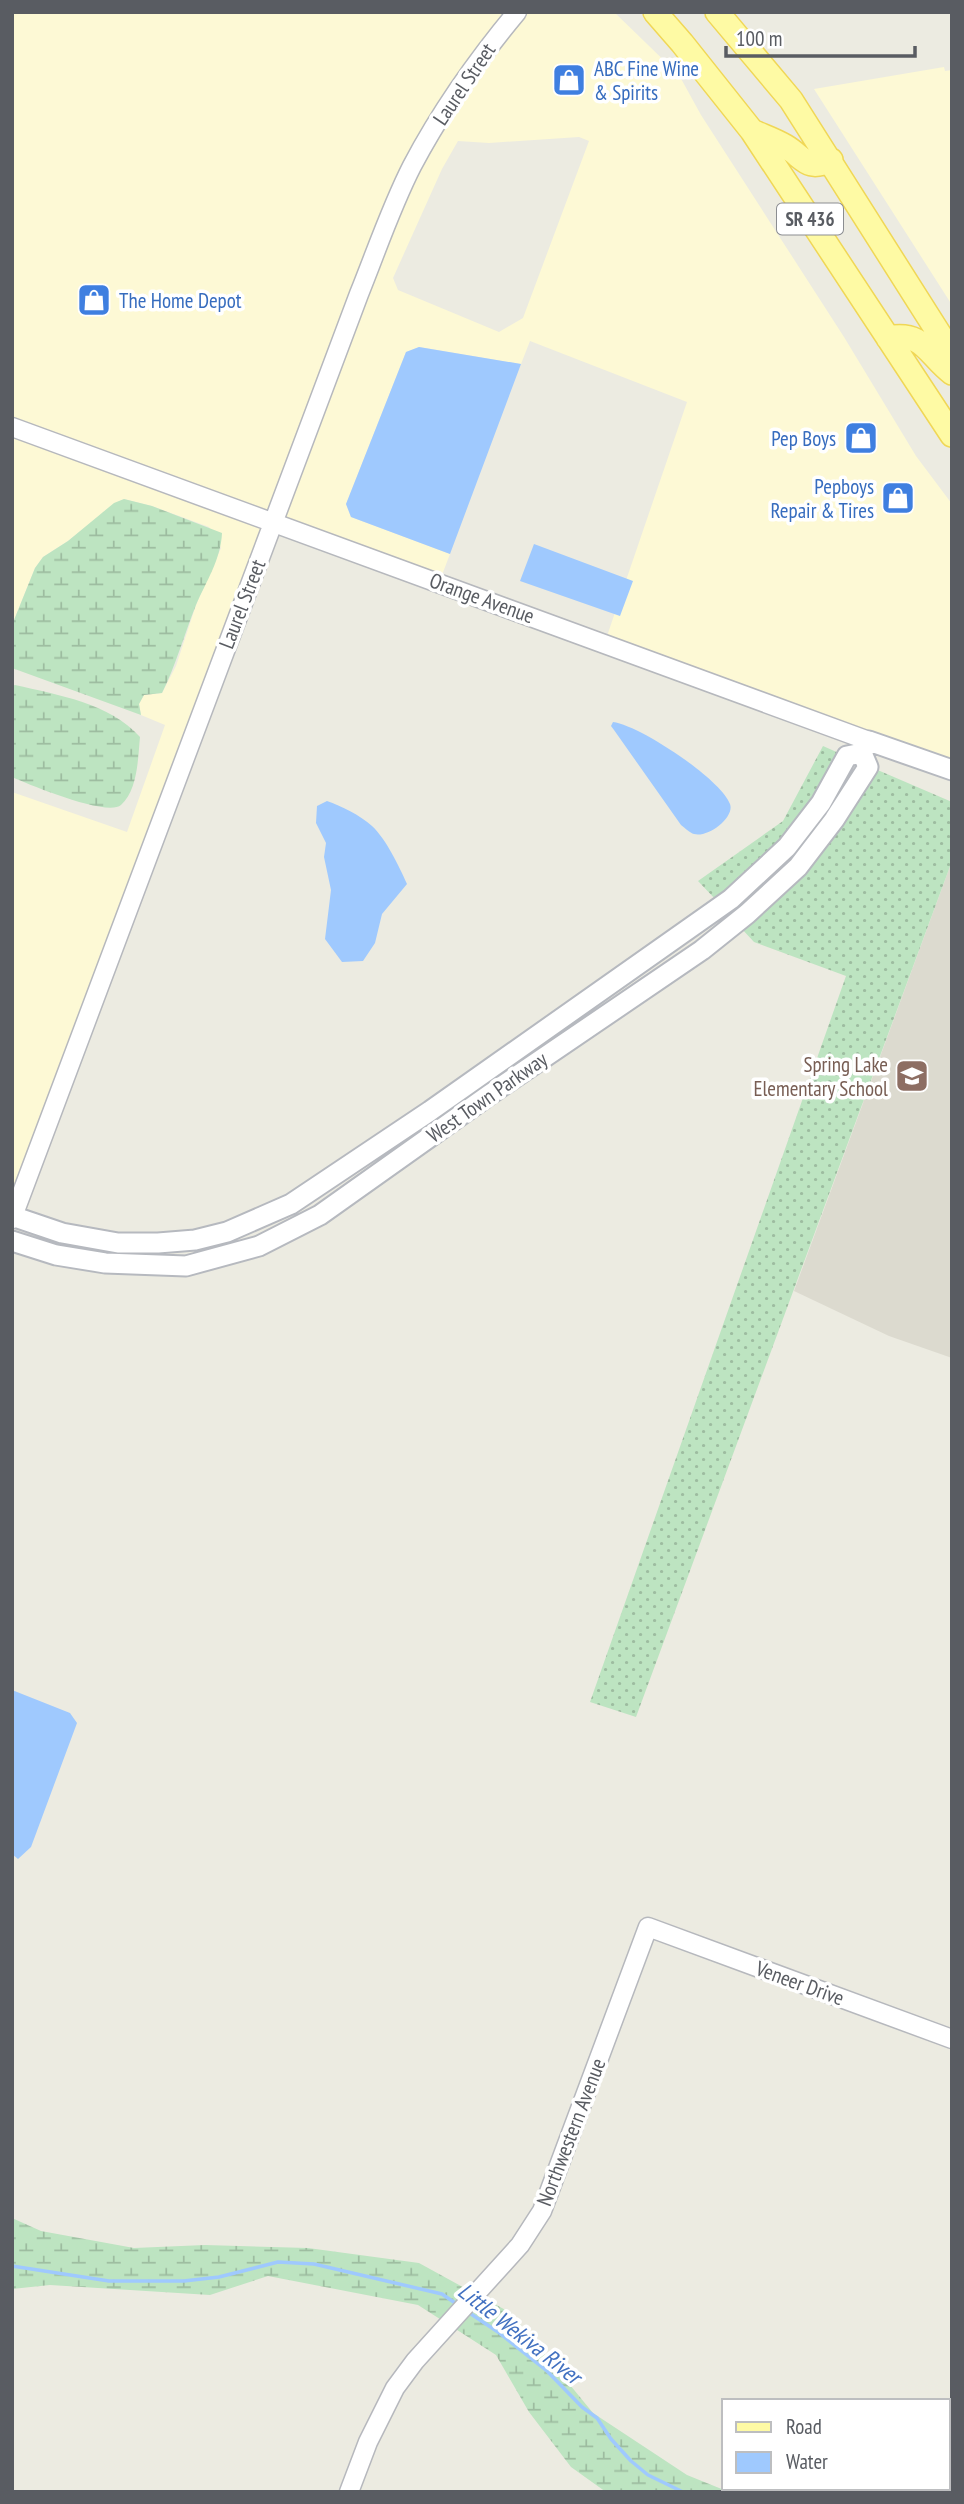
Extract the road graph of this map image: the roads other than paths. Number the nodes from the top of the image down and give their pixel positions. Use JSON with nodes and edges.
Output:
{"nodes":[{"id":1,"x":517,"y":12,"type":"edge"},
{"id":2,"x":655,"y":12,"type":"edge"},
{"id":3,"x":717,"y":12,"type":"edge"},
{"id":4,"x":752,"y":131,"type":"junction"},
{"id":5,"x":831,"y":160,"type":"junction"},
{"id":6,"x":888,"y":338,"type":"junction"},
{"id":7,"x":952,"y":354,"type":"edge"},
{"id":8,"x":952,"y":373,"type":"edge"},
{"id":9,"x":12,"y":427,"type":"edge"},
{"id":10,"x":952,"y":435,"type":"edge"},
{"id":11,"x":274,"y":521,"type":"junction"},
{"id":12,"x":865,"y":747,"type":"junction"},
{"id":13,"x":952,"y":770,"type":"edge"},
{"id":14,"x":13,"y":1217,"type":"edge"},
{"id":15,"x":12,"y":1241,"type":"edge"},
{"id":16,"x":648,"y":1927,"type":"joint"},
{"id":17,"x":952,"y":2039,"type":"edge"},
{"id":18,"x":349,"y":2492,"type":"edge"}],
"edges":[{"from":1,"to":11,"type":"street","name":"Laurel Street"},
{"from":2,"to":4,"type":"main road","number":"SR 436"},
{"from":3,"to":5,"type":"main road","number":"SR 436"},
{"from":4,"to":5,"type":"main road"},
{"from":4,"to":6,"type":"main road","number":"SR 436"},
{"from":5,"to":7,"type":"main road","number":"SR 436"},
{"from":6,"to":8,"type":"main road"},
{"from":6,"to":10,"type":"main road","number":"SR 436"},
{"from":9,"to":11,"type":"street","name":"Orange Avenue"},
{"from":11,"to":12,"type":"street","name":"Orange Avenue"},
{"from":11,"to":14,"type":"street","name":"Laurel Street"},
{"from":12,"to":13,"type":"main road","name":"Orange Avenue"},
{"from":12,"to":14,"type":"main road","name":"West Town Parkway"},
{"from":12,"to":15,"type":"main road","name":"West Town Parkway"},
{"from":16,"to":17,"type":"street","name":"Veneer Drive"},
{"from":16,"to":18,"type":"street","name":"Northwestern Avenue"}]}
